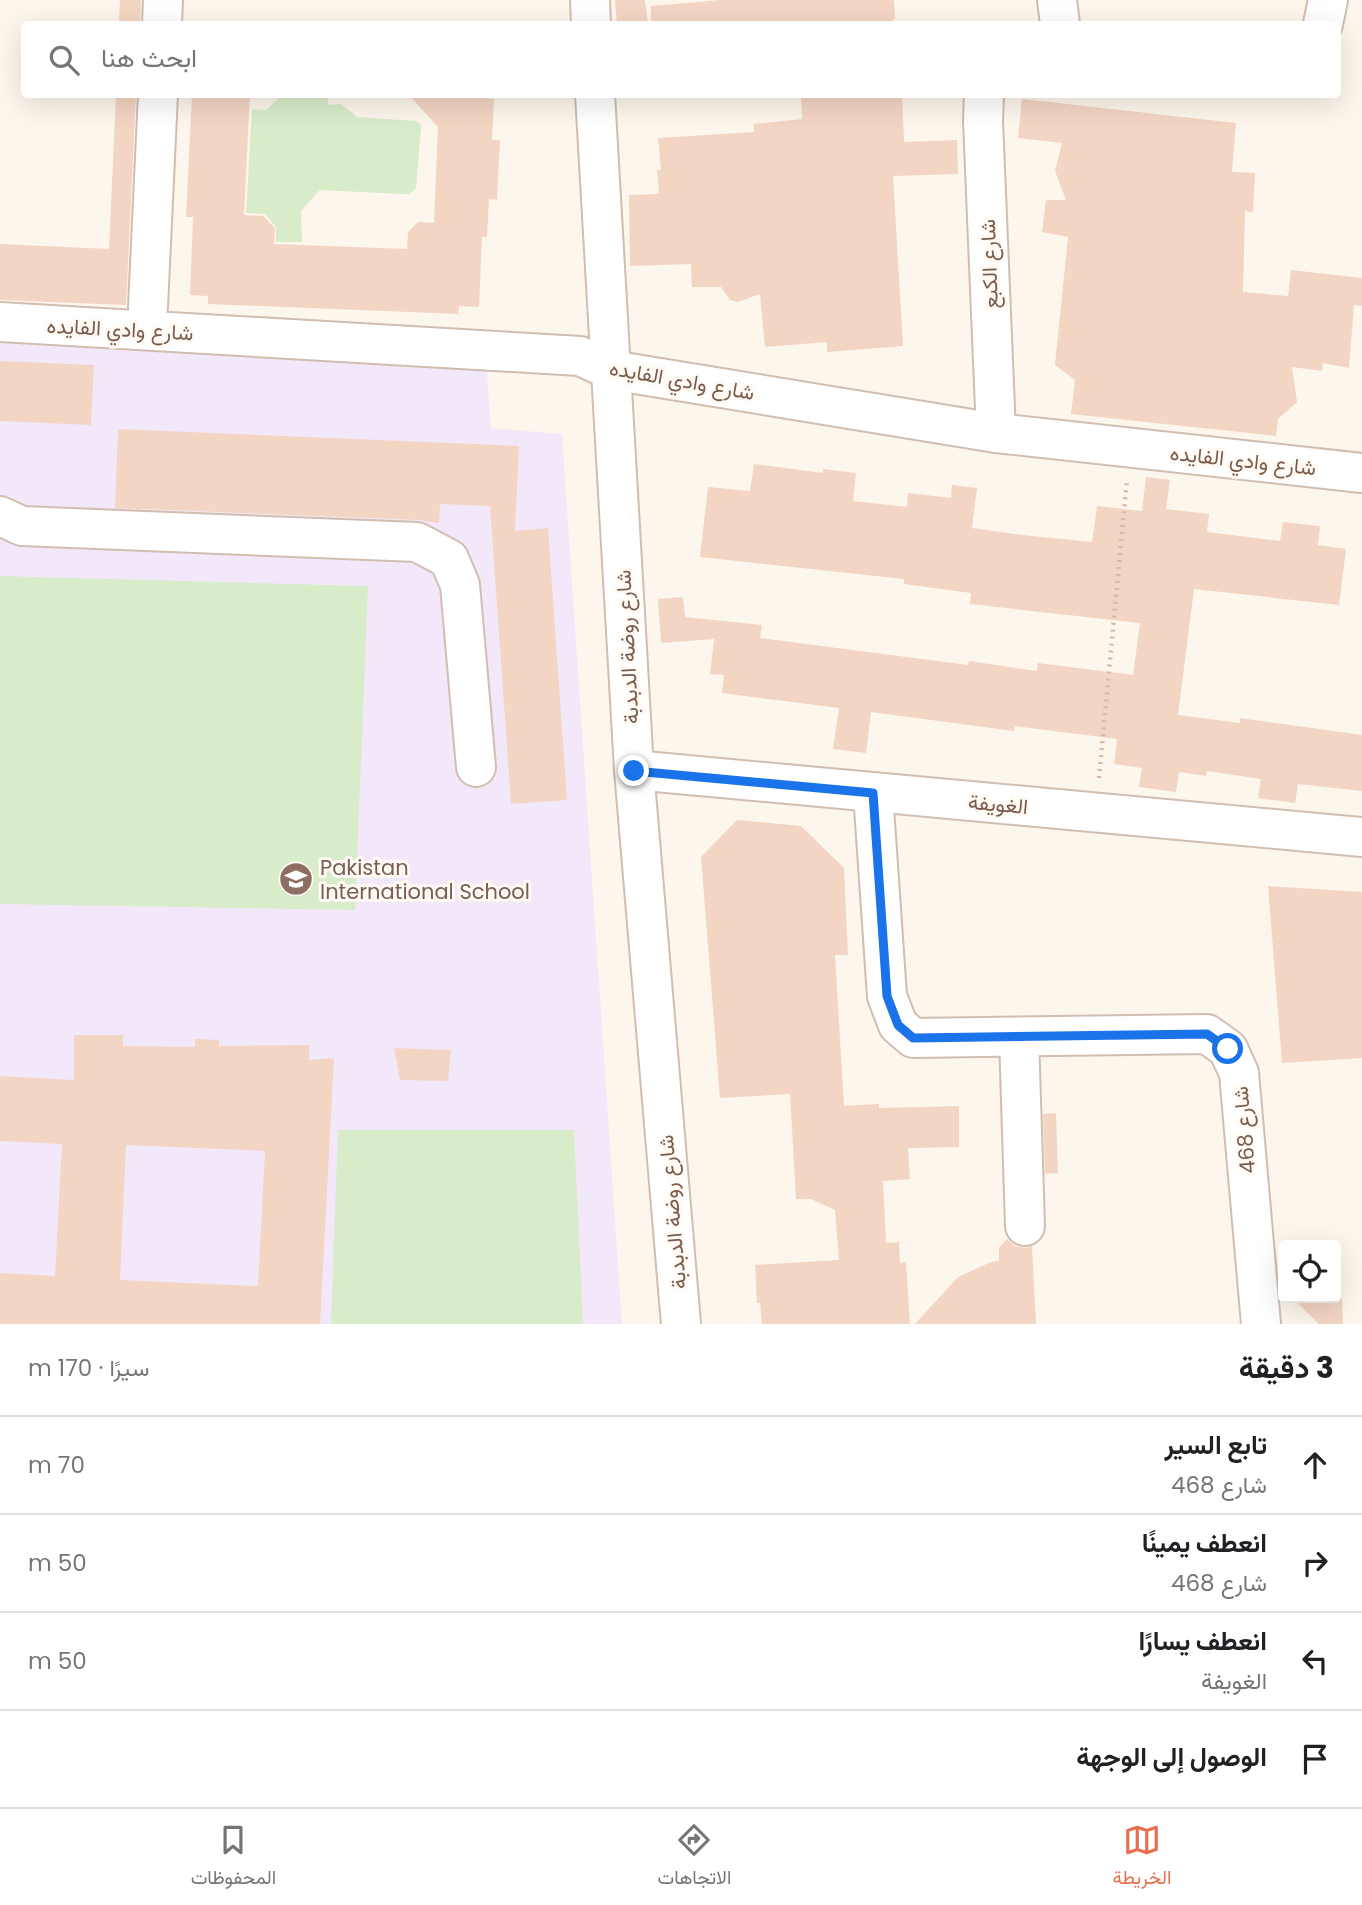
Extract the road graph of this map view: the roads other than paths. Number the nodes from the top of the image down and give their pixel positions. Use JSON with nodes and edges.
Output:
{"nodes":[{"id":1,"x":163,"y":0,"type":"edge"},
{"id":2,"x":590,"y":0,"type":"edge"},
{"id":3,"x":1057,"y":0,"type":"edge"},
{"id":4,"x":1328,"y":0,"type":"edge"},
{"id":5,"x":162,"y":21,"type":"edge"},
{"id":6,"x":591,"y":21,"type":"edge"},
{"id":7,"x":1060,"y":21,"type":"edge"},
{"id":8,"x":1324,"y":21,"type":"edge"},
{"id":9,"x":158,"y":98,"type":"edge"},
{"id":10,"x":595,"y":98,"type":"edge"},
{"id":11,"x":984,"y":98,"type":"edge"},
{"id":12,"x":148,"y":307,"type":"dead end"},
{"id":13,"x":0,"y":322,"type":"edge"},
{"id":14,"x":611,"y":370,"type":"junction"},
{"id":15,"x":996,"y":433,"type":"junction"},
{"id":16,"x":1362,"y":473,"type":"edge"},
{"id":17,"x":0,"y":516,"type":"edge"},
{"id":18,"x":476,"y":767,"type":"dead end"},
{"id":19,"x":634,"y":771,"type":"junction"},
{"id":20,"x":873,"y":793,"type":"junction"},
{"id":21,"x":1362,"y":837,"type":"edge"},
{"id":22,"x":1019,"y":1037,"type":"junction"},
{"id":23,"x":1025,"y":1226,"type":"dead end"},
{"id":24,"x":681,"y":1324,"type":"edge"},
{"id":25,"x":1261,"y":1324,"type":"edge"}],
"edges":[{"from":1,"to":5,"type":"street"},
{"from":2,"to":6,"type":"street"},
{"from":3,"to":7,"type":"street"},
{"from":4,"to":8,"type":"street"},
{"from":9,"to":12,"type":"street"},
{"from":10,"to":14,"type":"street","name":"شارع روضة الدبدبة"},
{"from":11,"to":15,"type":"street","name":"شارع الكبع"},
{"from":13,"to":14,"type":"street","name":"شارع وادي الفايده"},
{"from":14,"to":15,"type":"street","name":"شارع وادي الفايده"},
{"from":14,"to":19,"type":"street","name":"شارع روضة الدبدبة"},
{"from":15,"to":16,"type":"street","name":"شارع وادي الفايده"},
{"from":17,"to":18,"type":"street"},
{"from":19,"to":20,"type":"street","name":"الغويفة"},
{"from":19,"to":24,"type":"street","name":"شارع روضة الدبدبة"},
{"from":20,"to":21,"type":"street","name":"الغويفة"},
{"from":20,"to":22,"type":"street","name":"شارع 468"},
{"from":22,"to":23,"type":"street"},
{"from":22,"to":25,"type":"street","name":"شارع 468"}]}
